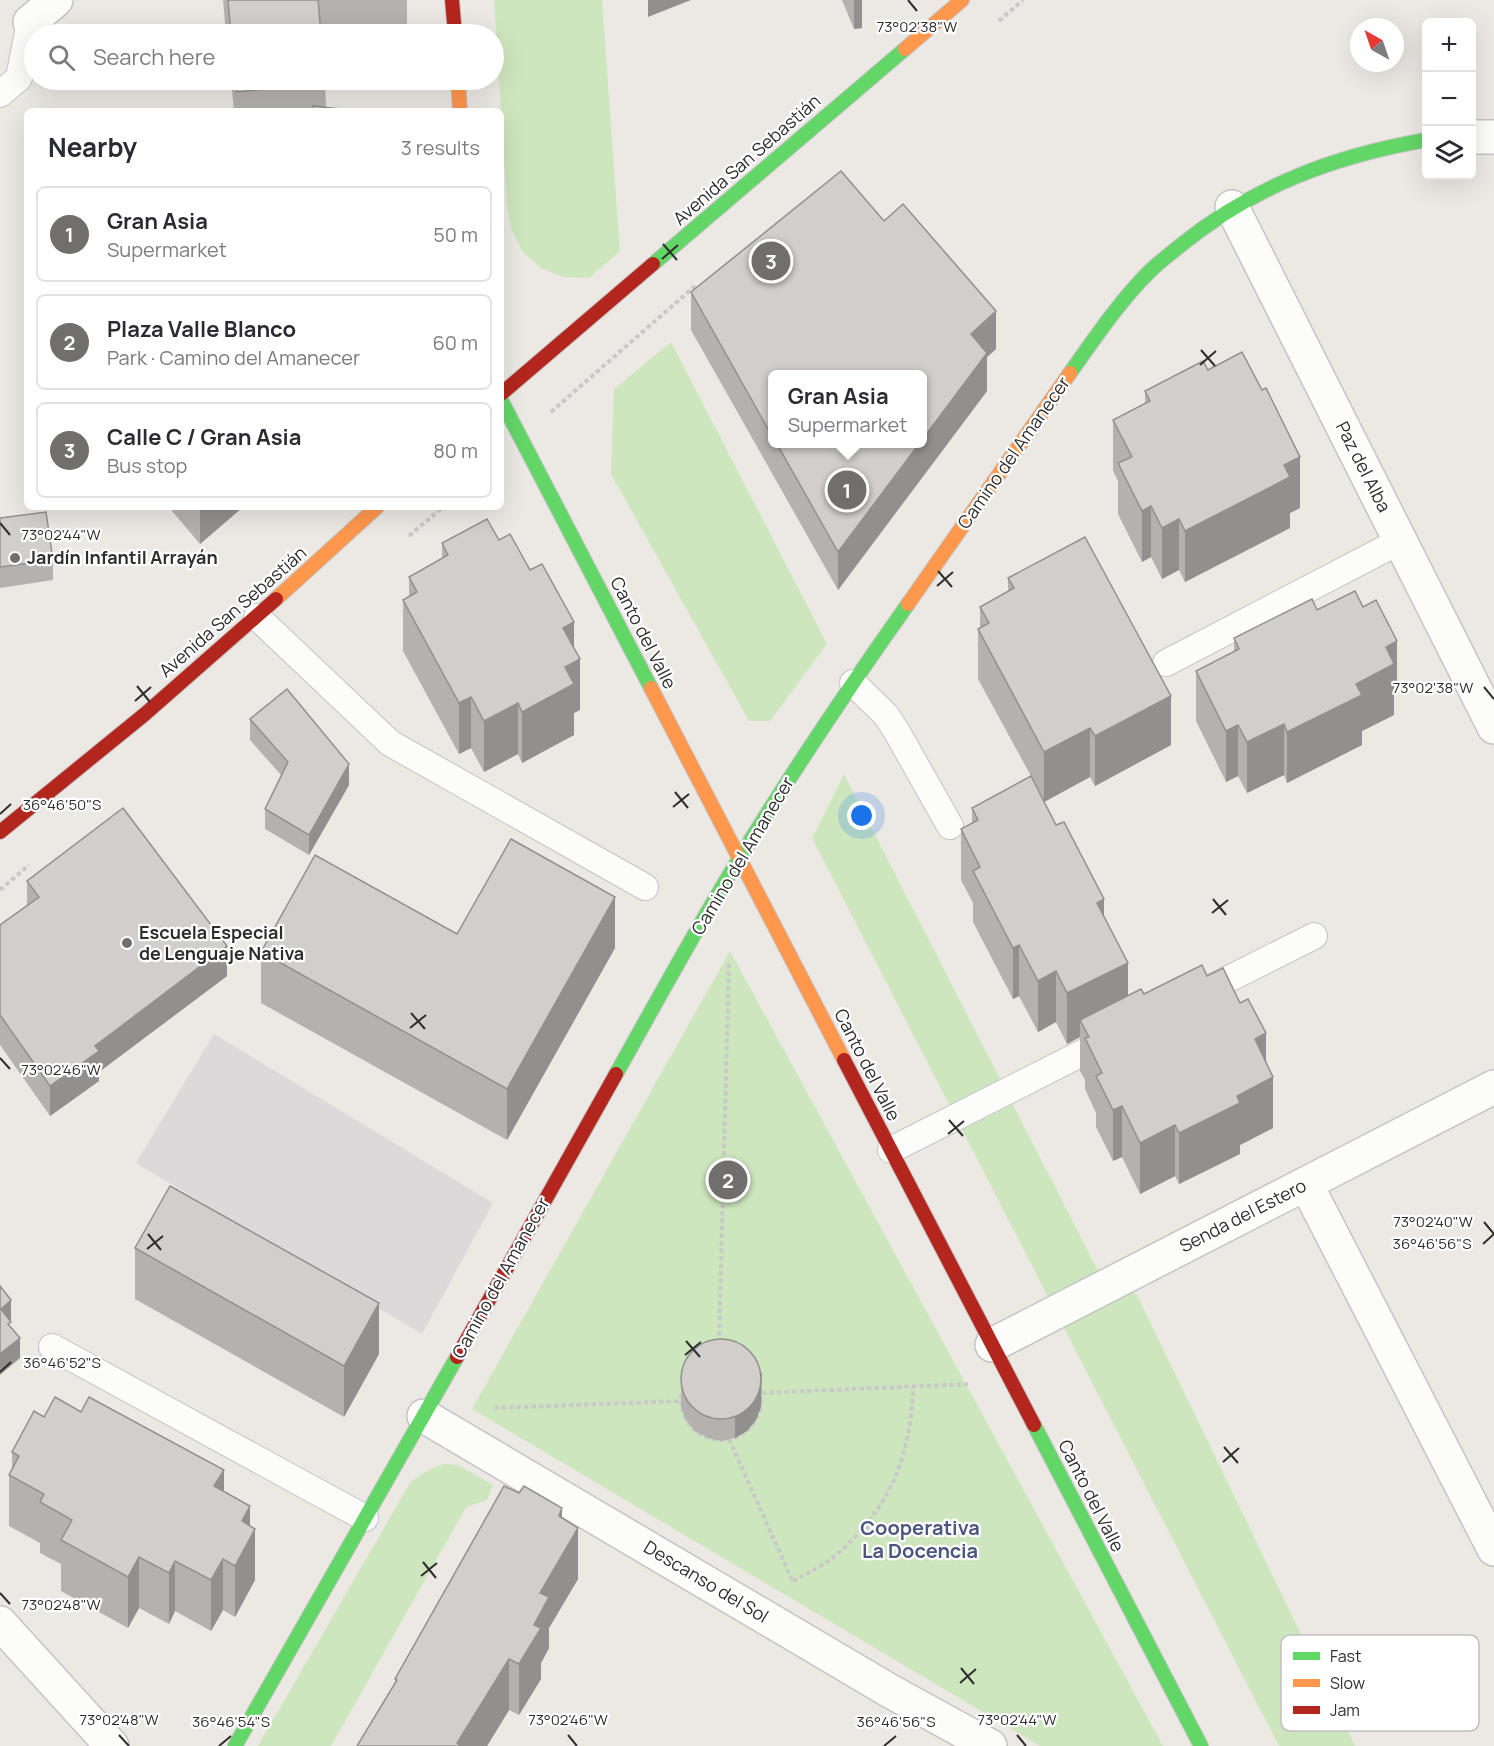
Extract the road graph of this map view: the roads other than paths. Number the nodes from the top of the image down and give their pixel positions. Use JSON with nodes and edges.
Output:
{"nodes":[{"id":1,"x":56,"y":0,"type":"edge"},
{"id":2,"x":452,"y":0,"type":"edge"},
{"id":3,"x":962,"y":0,"type":"edge"},
{"id":4,"x":30,"y":22,"type":"edge"},
{"id":5,"x":454,"y":24,"type":"edge"},
{"id":6,"x":24,"y":53,"type":"edge"},
{"id":7,"x":459,"y":90,"type":"edge"},
{"id":8,"x":0,"y":94,"type":"edge"},
{"id":9,"x":460,"y":108,"type":"edge"},
{"id":10,"x":1476,"y":137,"type":"edge"},
{"id":11,"x":1494,"y":137,"type":"edge"},
{"id":12,"x":1422,"y":141,"type":"edge"},
{"id":13,"x":1232,"y":207,"type":"junction"},
{"id":14,"x":504,"y":391,"type":"edge"},
{"id":15,"x":504,"y":406,"type":"edge"},
{"id":16,"x":374,"y":510,"type":"edge"},
{"id":17,"x":1401,"y":541,"type":"junction"},
{"id":18,"x":256,"y":617,"type":"junction"},
{"id":19,"x":1166,"y":663,"type":"dead end"},
{"id":20,"x":853,"y":683,"type":"junction"},
{"id":21,"x":1494,"y":727,"type":"edge"},
{"id":22,"x":950,"y":826,"type":"dead end"},
{"id":23,"x":0,"y":832,"type":"edge"},
{"id":24,"x":740,"y":858,"type":"junction"},
{"id":25,"x":645,"y":887,"type":"dead end"},
{"id":26,"x":1314,"y":936,"type":"dead end"},
{"id":27,"x":1177,"y":1005,"type":"edge"},
{"id":28,"x":1134,"y":1026,"type":"edge"},
{"id":29,"x":1494,"y":1087,"type":"edge"},
{"id":30,"x":891,"y":1150,"type":"junction"},
{"id":31,"x":1306,"y":1184,"type":"junction"},
{"id":32,"x":992,"y":1345,"type":"junction"},
{"id":33,"x":52,"y":1347,"type":"dead end"},
{"id":34,"x":424,"y":1416,"type":"junction"},
{"id":35,"x":365,"y":1518,"type":"junction"},
{"id":36,"x":1494,"y":1549,"type":"edge"},
{"id":37,"x":0,"y":1623,"type":"edge"},
{"id":38,"x":112,"y":1746,"type":"edge"},
{"id":39,"x":235,"y":1746,"type":"edge"},
{"id":40,"x":990,"y":1746,"type":"edge"},
{"id":41,"x":1201,"y":1746,"type":"edge"}],
"edges":[{"from":1,"to":4,"type":"street"},
{"from":2,"to":5,"type":"street"},
{"from":3,"to":14,"type":"street","name":"Avenida San Sebastián"},
{"from":6,"to":8,"type":"lane"},
{"from":7,"to":9,"type":"street"},
{"from":10,"to":11,"type":"street"},
{"from":12,"to":13,"type":"street","name":"Camino del Amanecer"},
{"from":13,"to":17,"type":"street","name":"Paz del Alba"},
{"from":13,"to":20,"type":"street","name":"Camino del Amanecer"},
{"from":15,"to":24,"type":"street","name":"Canto del Valle"},
{"from":16,"to":18,"type":"street","name":"Avenida San Sebastián"},
{"from":17,"to":19,"type":"lane"},
{"from":17,"to":21,"type":"street","name":"Paz del Alba"},
{"from":18,"to":23,"type":"street","name":"Avenida San Sebastián"},
{"from":18,"to":25,"type":"lane"},
{"from":20,"to":22,"type":"lane"},
{"from":20,"to":24,"type":"street","name":"Camino del Amanecer"},
{"from":24,"to":30,"type":"street","name":"Canto del Valle"},
{"from":24,"to":34,"type":"street","name":"Camino del Amanecer"},
{"from":26,"to":27,"type":"lane"},
{"from":28,"to":30,"type":"lane"},
{"from":29,"to":31,"type":"street","name":"Senda del Estero"},
{"from":30,"to":32,"type":"street","name":"Canto del Valle"},
{"from":31,"to":32,"type":"street","name":"Senda del Estero"},
{"from":31,"to":36,"type":"street"},
{"from":32,"to":41,"type":"street","name":"Canto del Valle"},
{"from":33,"to":35,"type":"lane"},
{"from":34,"to":35,"type":"street","name":"Camino del Amanecer"},
{"from":34,"to":40,"type":"street","name":"Descanso del Sol"},
{"from":35,"to":39,"type":"street","name":"Camino del Amanecer"},
{"from":37,"to":38,"type":"street"}]}
